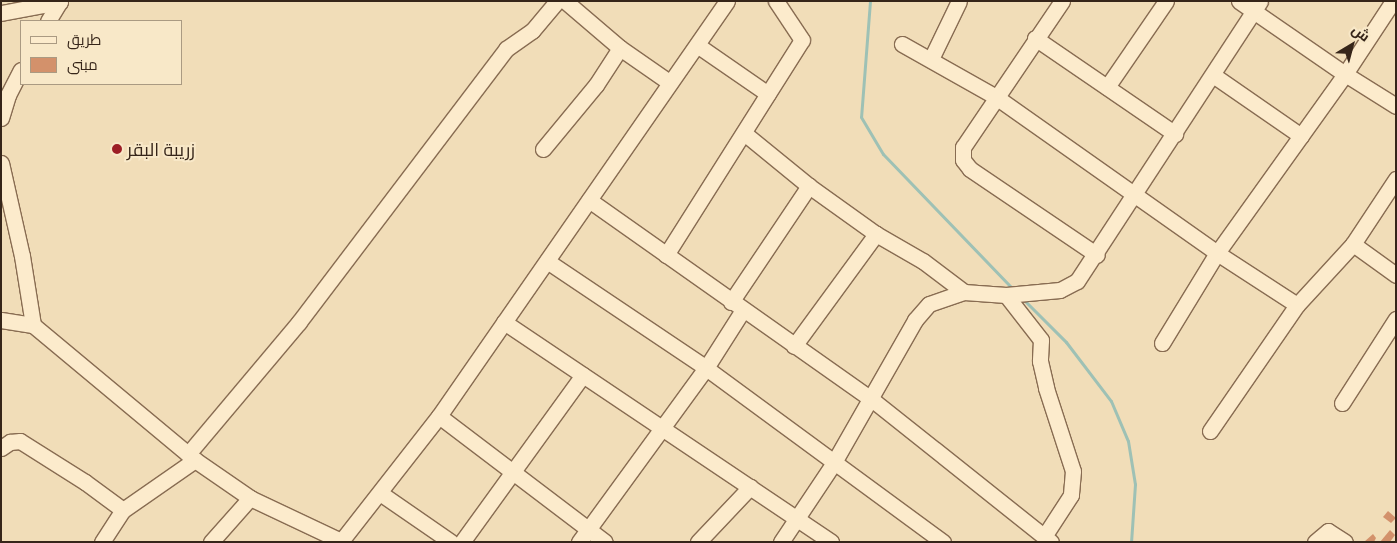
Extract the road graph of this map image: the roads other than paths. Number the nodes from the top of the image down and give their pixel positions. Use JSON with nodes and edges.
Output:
{"nodes":[{"id":1,"x":558,"y":1,"type":"edge"},
{"id":2,"x":565,"y":1,"type":"edge"},
{"id":3,"x":776,"y":1,"type":"edge"},
{"id":4,"x":959,"y":1,"type":"edge"},
{"id":5,"x":1062,"y":1,"type":"edge"},
{"id":6,"x":1166,"y":1,"type":"edge"},
{"id":7,"x":1239,"y":1,"type":"edge"},
{"id":8,"x":60,"y":2,"type":"edge"},
{"id":9,"x":724,"y":2,"type":"edge"},
{"id":10,"x":1391,"y":4,"type":"edge"},
{"id":11,"x":1257,"y":6,"type":"edge"},
{"id":12,"x":1,"y":13,"type":"edge"},
{"id":13,"x":49,"y":20,"type":"edge"},
{"id":14,"x":1035,"y":38,"type":"junction"},
{"id":15,"x":902,"y":44,"type":"dead end"},
{"id":16,"x":697,"y":45,"type":"junction"},
{"id":17,"x":620,"y":48,"type":"junction"},
{"id":18,"x":931,"y":59,"type":"junction"},
{"id":19,"x":20,"y":72,"type":"edge"},
{"id":20,"x":1345,"y":74,"type":"junction"},
{"id":21,"x":1213,"y":75,"type":"junction"},
{"id":22,"x":669,"y":82,"type":"junction"},
{"id":23,"x":1107,"y":87,"type":"junction"},
{"id":24,"x":768,"y":94,"type":"junction"},
{"id":25,"x":996,"y":97,"type":"junction"},
{"id":26,"x":1396,"y":106,"type":"edge"},
{"id":27,"x":1,"y":118,"type":"edge"},
{"id":28,"x":744,"y":133,"type":"junction"},
{"id":29,"x":1175,"y":134,"type":"junction"},
{"id":30,"x":1301,"y":136,"type":"junction"},
{"id":31,"x":543,"y":149,"type":"dead end"},
{"id":32,"x":1,"y":163,"type":"edge"},
{"id":33,"x":1396,"y":179,"type":"edge"},
{"id":34,"x":808,"y":186,"type":"junction"},
{"id":35,"x":1136,"y":195,"type":"junction"},
{"id":36,"x":589,"y":200,"type":"junction"},
{"id":37,"x":876,"y":234,"type":"junction"},
{"id":38,"x":1353,"y":244,"type":"junction"},
{"id":39,"x":1217,"y":253,"type":"junction"},
{"id":40,"x":666,"y":255,"type":"junction"},
{"id":41,"x":1097,"y":255,"type":"junction"},
{"id":42,"x":547,"y":261,"type":"junction"},
{"id":43,"x":1396,"y":276,"type":"edge"},
{"id":44,"x":964,"y":292,"type":"junction"},
{"id":45,"x":1006,"y":295,"type":"junction"},
{"id":46,"x":1297,"y":305,"type":"junction"},
{"id":47,"x":737,"y":306,"type":"junction"},
{"id":48,"x":1,"y":320,"type":"edge"},
{"id":49,"x":1396,"y":320,"type":"edge"},
{"id":50,"x":504,"y":322,"type":"junction"},
{"id":51,"x":33,"y":325,"type":"junction"},
{"id":52,"x":1162,"y":343,"type":"dead end"},
{"id":53,"x":794,"y":346,"type":"junction"},
{"id":54,"x":706,"y":368,"type":"junction"},
{"id":55,"x":583,"y":375,"type":"junction"},
{"id":56,"x":870,"y":398,"type":"junction"},
{"id":57,"x":1342,"y":403,"type":"dead end"},
{"id":58,"x":439,"y":416,"type":"junction"},
{"id":59,"x":660,"y":427,"type":"junction"},
{"id":60,"x":1210,"y":431,"type":"dead end"},
{"id":61,"x":1,"y":448,"type":"edge"},
{"id":62,"x":192,"y":457,"type":"junction"},
{"id":63,"x":833,"y":464,"type":"junction"},
{"id":64,"x":513,"y":471,"type":"junction"},
{"id":65,"x":750,"y":487,"type":"junction"},
{"id":66,"x":380,"y":494,"type":"junction"},
{"id":67,"x":250,"y":498,"type":"junction"},
{"id":68,"x":123,"y":510,"type":"junction"},
{"id":69,"x":797,"y":519,"type":"junction"},
{"id":70,"x":589,"y":530,"type":"junction"},
{"id":71,"x":1048,"y":538,"type":"edge"},
{"id":72,"x":343,"y":541,"type":"edge"},
{"id":73,"x":102,"y":542,"type":"edge"},
{"id":74,"x":211,"y":542,"type":"edge"},
{"id":75,"x":451,"y":542,"type":"edge"},
{"id":76,"x":462,"y":542,"type":"edge"},
{"id":77,"x":579,"y":542,"type":"edge"},
{"id":78,"x":605,"y":542,"type":"edge"},
{"id":79,"x":698,"y":542,"type":"edge"},
{"id":80,"x":781,"y":542,"type":"edge"},
{"id":81,"x":831,"y":542,"type":"edge"},
{"id":82,"x":943,"y":542,"type":"edge"},
{"id":83,"x":1315,"y":542,"type":"edge"},
{"id":84,"x":1345,"y":542,"type":"edge"}],
"edges":[{"from":1,"to":62,"type":"street"},
{"from":2,"to":17,"type":"street"},
{"from":3,"to":24,"type":"street"},
{"from":4,"to":18,"type":"street"},
{"from":5,"to":14,"type":"street"},
{"from":6,"to":23,"type":"street"},
{"from":7,"to":11,"type":"street"},
{"from":8,"to":12,"type":"street"},
{"from":8,"to":13,"type":"street"},
{"from":9,"to":16,"type":"street"},
{"from":10,"to":20,"type":"street"},
{"from":11,"to":20,"type":"street"},
{"from":11,"to":21,"type":"street"},
{"from":14,"to":23,"type":"street"},
{"from":14,"to":25,"type":"street"},
{"from":15,"to":18,"type":"street"},
{"from":16,"to":22,"type":"street"},
{"from":16,"to":24,"type":"street"},
{"from":17,"to":22,"type":"street"},
{"from":17,"to":31,"type":"street"},
{"from":18,"to":25,"type":"street"},
{"from":19,"to":27,"type":"street"},
{"from":20,"to":26,"type":"street"},
{"from":20,"to":30,"type":"street"},
{"from":21,"to":29,"type":"street"},
{"from":21,"to":30,"type":"street"},
{"from":22,"to":36,"type":"street"},
{"from":23,"to":29,"type":"street"},
{"from":24,"to":28,"type":"street"},
{"from":25,"to":35,"type":"street"},
{"from":25,"to":41,"type":"street"},
{"from":28,"to":34,"type":"street"},
{"from":28,"to":40,"type":"street"},
{"from":29,"to":35,"type":"street"},
{"from":30,"to":39,"type":"street"},
{"from":32,"to":51,"type":"street"},
{"from":33,"to":38,"type":"street"},
{"from":34,"to":37,"type":"street"},
{"from":34,"to":47,"type":"street"},
{"from":35,"to":39,"type":"street"},
{"from":35,"to":41,"type":"street"},
{"from":36,"to":40,"type":"street"},
{"from":36,"to":42,"type":"street"},
{"from":37,"to":44,"type":"street"},
{"from":37,"to":53,"type":"street"},
{"from":38,"to":43,"type":"street"},
{"from":38,"to":46,"type":"street"},
{"from":39,"to":46,"type":"street"},
{"from":39,"to":52,"type":"street"},
{"from":40,"to":47,"type":"street"},
{"from":41,"to":45,"type":"street"},
{"from":42,"to":50,"type":"street"},
{"from":42,"to":54,"type":"street"},
{"from":44,"to":45,"type":"street"},
{"from":44,"to":56,"type":"street"},
{"from":45,"to":71,"type":"street"},
{"from":46,"to":60,"type":"street"},
{"from":47,"to":53,"type":"street"},
{"from":47,"to":54,"type":"street"},
{"from":48,"to":51,"type":"street"},
{"from":49,"to":57,"type":"street"},
{"from":50,"to":55,"type":"street"},
{"from":50,"to":58,"type":"street"},
{"from":51,"to":62,"type":"street"},
{"from":53,"to":56,"type":"street"},
{"from":54,"to":59,"type":"street"},
{"from":54,"to":63,"type":"street"},
{"from":55,"to":59,"type":"street"},
{"from":55,"to":64,"type":"street"},
{"from":56,"to":63,"type":"street"},
{"from":56,"to":71,"type":"street"},
{"from":58,"to":64,"type":"street"},
{"from":58,"to":66,"type":"street"},
{"from":59,"to":65,"type":"street"},
{"from":59,"to":70,"type":"street"},
{"from":61,"to":68,"type":"street"},
{"from":62,"to":67,"type":"street"},
{"from":62,"to":68,"type":"street"},
{"from":63,"to":69,"type":"street"},
{"from":63,"to":82,"type":"street"},
{"from":64,"to":70,"type":"street"},
{"from":64,"to":76,"type":"street"},
{"from":65,"to":69,"type":"street"},
{"from":65,"to":79,"type":"street"},
{"from":66,"to":72,"type":"street"},
{"from":66,"to":75,"type":"street"},
{"from":67,"to":72,"type":"street"},
{"from":67,"to":74,"type":"street"},
{"from":68,"to":73,"type":"street"},
{"from":69,"to":80,"type":"street"},
{"from":69,"to":81,"type":"street"},
{"from":70,"to":77,"type":"street"},
{"from":70,"to":78,"type":"street"},
{"from":83,"to":84,"type":"street"}]}
